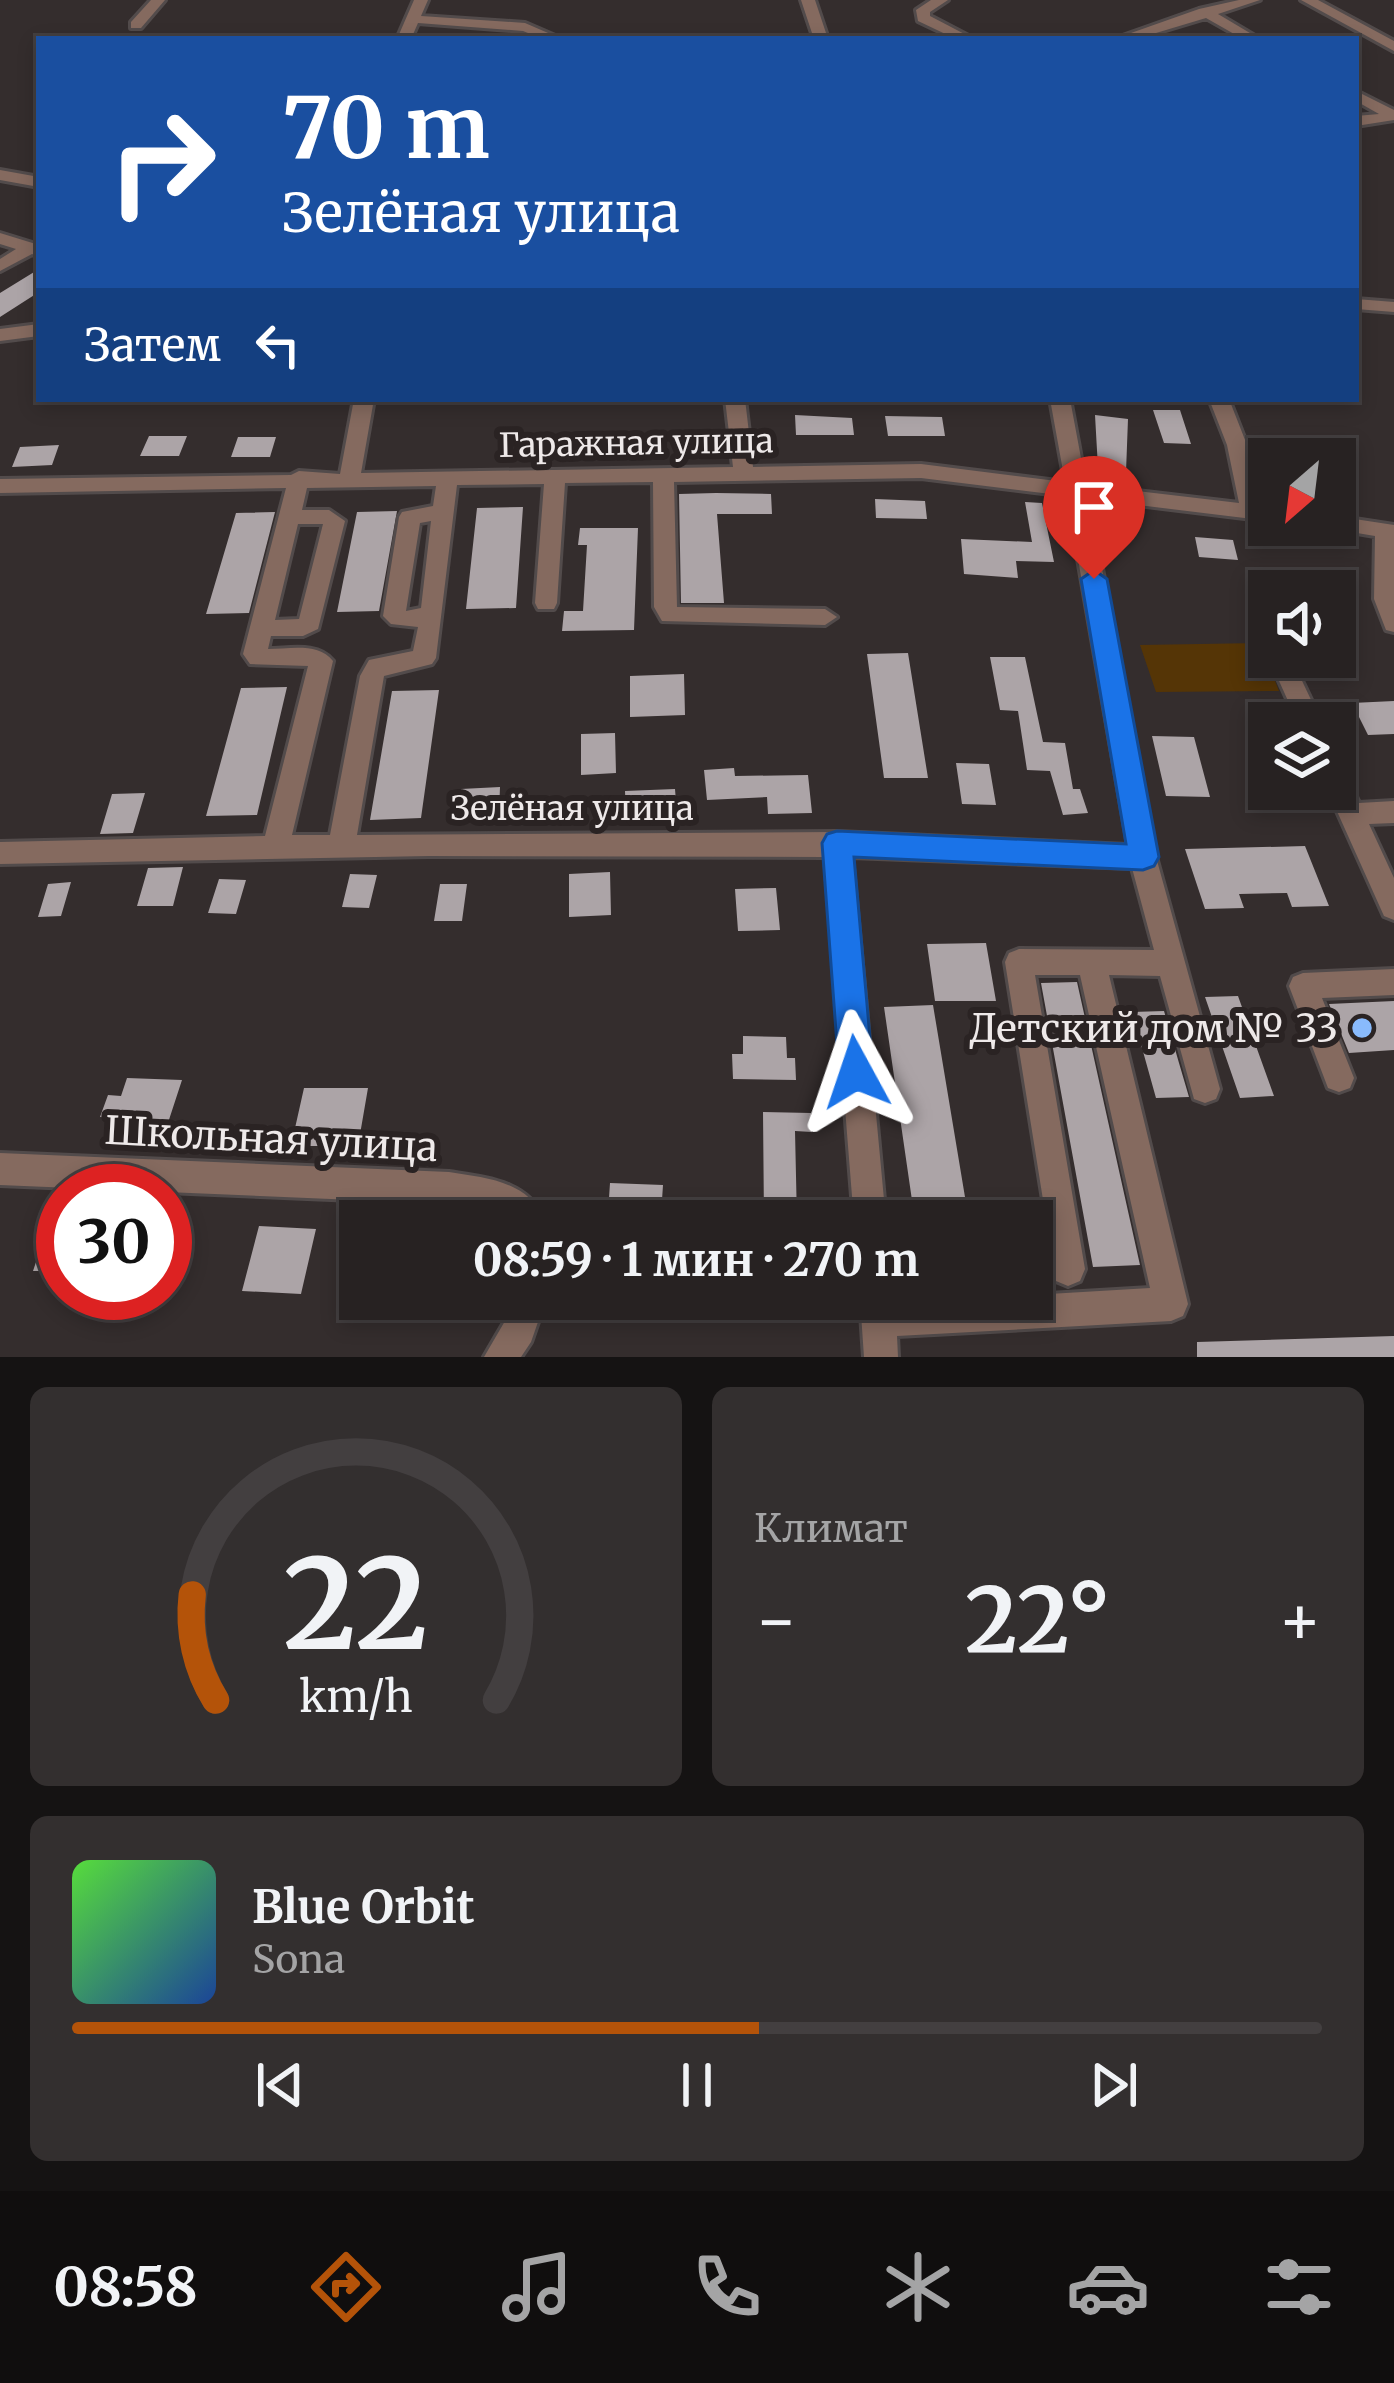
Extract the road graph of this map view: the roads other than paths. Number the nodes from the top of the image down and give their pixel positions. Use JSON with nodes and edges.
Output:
{"nodes":[{"id":1,"x":158,"y":0,"type":"edge"},
{"id":2,"x":421,"y":0,"type":"edge"},
{"id":3,"x":808,"y":0,"type":"edge"},
{"id":4,"x":941,"y":0,"type":"edge"},
{"id":5,"x":1252,"y":0,"type":"edge"},
{"id":6,"x":1308,"y":0,"type":"edge"},
{"id":7,"x":1204,"y":12,"type":"junction"},
{"id":8,"x":412,"y":19,"type":"junction"},
{"id":9,"x":136,"y":25,"type":"dead end"},
{"id":10,"x":405,"y":36,"type":"edge"},
{"id":11,"x":548,"y":36,"type":"edge"},
{"id":12,"x":819,"y":36,"type":"edge"},
{"id":13,"x":960,"y":36,"type":"edge"},
{"id":14,"x":1130,"y":36,"type":"edge"},
{"id":15,"x":1248,"y":36,"type":"edge"},
{"id":16,"x":1394,"y":46,"type":"edge"},
{"id":17,"x":1359,"y":97,"type":"edge"},
{"id":18,"x":1394,"y":116,"type":"edge"},
{"id":19,"x":1359,"y":121,"type":"edge"},
{"id":20,"x":0,"y":175,"type":"edge"},
{"id":21,"x":36,"y":181,"type":"edge"},
{"id":22,"x":0,"y":238,"type":"edge"},
{"id":23,"x":34,"y":250,"type":"edge"},
{"id":24,"x":0,"y":266,"type":"edge"},
{"id":25,"x":1359,"y":304,"type":"edge"},
{"id":26,"x":1394,"y":307,"type":"edge"},
{"id":27,"x":36,"y":330,"type":"edge"},
{"id":28,"x":0,"y":335,"type":"edge"},
{"id":29,"x":363,"y":402,"type":"edge"},
{"id":30,"x":735,"y":402,"type":"edge"},
{"id":31,"x":1061,"y":402,"type":"edge"},
{"id":32,"x":1220,"y":402,"type":"edge"},
{"id":33,"x":662,"y":476,"type":"junction"},
{"id":34,"x":744,"y":476,"type":"junction"},
{"id":35,"x":1248,"y":476,"type":"edge"},
{"id":36,"x":447,"y":477,"type":"junction"},
{"id":37,"x":556,"y":477,"type":"junction"},
{"id":38,"x":299,"y":478,"type":"junction"},
{"id":39,"x":350,"y":478,"type":"junction"},
{"id":40,"x":0,"y":486,"type":"edge"},
{"id":41,"x":1078,"y":487,"type":"junction"},
{"id":42,"x":1248,"y":511,"type":"edge"},
{"id":43,"x":443,"y":512,"type":"junction"},
{"id":44,"x":289,"y":518,"type":"junction"},
{"id":45,"x":1356,"y":526,"type":"edge"},
{"id":46,"x":1390,"y":531,"type":"edge"},
{"id":47,"x":546,"y":603,"type":"dead end"},
{"id":48,"x":432,"y":611,"type":"junction"},
{"id":49,"x":825,"y":616,"type":"dead end"},
{"id":50,"x":1394,"y":624,"type":"edge"},
{"id":51,"x":261,"y":628,"type":"junction"},
{"id":52,"x":1349,"y":810,"type":"edge"},
{"id":53,"x":1394,"y":812,"type":"edge"},
{"id":54,"x":1351,"y":814,"type":"junction"},
{"id":55,"x":837,"y":843,"type":"junction"},
{"id":56,"x":342,"y":844,"type":"junction"},
{"id":57,"x":276,"y":846,"type":"junction"},
{"id":58,"x":0,"y":853,"type":"edge"},
{"id":59,"x":1143,"y":857,"type":"junction"},
{"id":60,"x":1394,"y":908,"type":"edge"},
{"id":61,"x":1092,"y":962,"type":"junction"},
{"id":62,"x":1173,"y":963,"type":"junction"},
{"id":63,"x":1394,"y":982,"type":"edge"},
{"id":64,"x":1340,"y":1078,"type":"dead end"},
{"id":65,"x":1205,"y":1090,"type":"dead end"},
{"id":66,"x":0,"y":1169,"type":"edge"},
{"id":67,"x":506,"y":1200,"type":"edge"},
{"id":68,"x":868,"y":1200,"type":"edge"},
{"id":69,"x":1068,"y":1268,"type":"dead end"},
{"id":70,"x":1053,"y":1306,"type":"edge"},
{"id":71,"x":522,"y":1320,"type":"edge"},
{"id":72,"x":878,"y":1320,"type":"edge"},
{"id":73,"x":501,"y":1357,"type":"edge"},
{"id":74,"x":880,"y":1357,"type":"edge"}],
"edges":[{"from":1,"to":9,"type":"street"},
{"from":2,"to":8,"type":"street"},
{"from":3,"to":12,"type":"street"},
{"from":4,"to":13,"type":"street"},
{"from":5,"to":7,"type":"street"},
{"from":6,"to":16,"type":"street"},
{"from":7,"to":14,"type":"street"},
{"from":7,"to":15,"type":"street"},
{"from":8,"to":10,"type":"street"},
{"from":8,"to":11,"type":"street"},
{"from":17,"to":18,"type":"street"},
{"from":18,"to":19,"type":"street"},
{"from":20,"to":21,"type":"street"},
{"from":22,"to":23,"type":"street"},
{"from":23,"to":24,"type":"street"},
{"from":25,"to":26,"type":"street"},
{"from":27,"to":28,"type":"street"},
{"from":29,"to":39,"type":"street"},
{"from":30,"to":34,"type":"street"},
{"from":31,"to":41,"type":"street"},
{"from":32,"to":35,"type":"street"},
{"from":33,"to":34,"type":"street","name":"Гаражная улица"},
{"from":33,"to":37,"type":"street","name":"Гаражная улица"},
{"from":33,"to":49,"type":"street"},
{"from":34,"to":41,"type":"street","name":"Гаражная улица"},
{"from":36,"to":37,"type":"street","name":"Гаражная улица"},
{"from":36,"to":39,"type":"street","name":"Гаражная улица"},
{"from":36,"to":43,"type":"street"},
{"from":37,"to":47,"type":"street"},
{"from":38,"to":39,"type":"street","name":"Гаражная улица"},
{"from":38,"to":40,"type":"street","name":"Гаражная улица"},
{"from":38,"to":44,"type":"street"},
{"from":41,"to":42,"type":"street","name":"Гаражная улица"},
{"from":41,"to":59,"type":"street"},
{"from":43,"to":48,"type":"street"},
{"from":43,"to":48,"type":"street"},
{"from":44,"to":51,"type":"street"},
{"from":44,"to":51,"type":"street"},
{"from":45,"to":46,"type":"street"},
{"from":46,"to":50,"type":"street"},
{"from":48,"to":56,"type":"street"},
{"from":51,"to":57,"type":"street"},
{"from":52,"to":54,"type":"street"},
{"from":53,"to":54,"type":"street"},
{"from":54,"to":60,"type":"street"},
{"from":55,"to":56,"type":"street","name":"Зелёная улица"},
{"from":55,"to":59,"type":"street","name":"Зелёная улица"},
{"from":55,"to":68,"type":"street"},
{"from":56,"to":57,"type":"street","name":"Зелёная улица"},
{"from":57,"to":58,"type":"street","name":"Зелёная улица"},
{"from":59,"to":62,"type":"street"},
{"from":61,"to":62,"type":"street"},
{"from":61,"to":69,"type":"street"},
{"from":61,"to":70,"type":"street"},
{"from":62,"to":65,"type":"street"},
{"from":63,"to":64,"type":"street"},
{"from":66,"to":67,"type":"street","name":"Школьная улица"},
{"from":71,"to":73,"type":"street"},
{"from":72,"to":74,"type":"street"}]}
